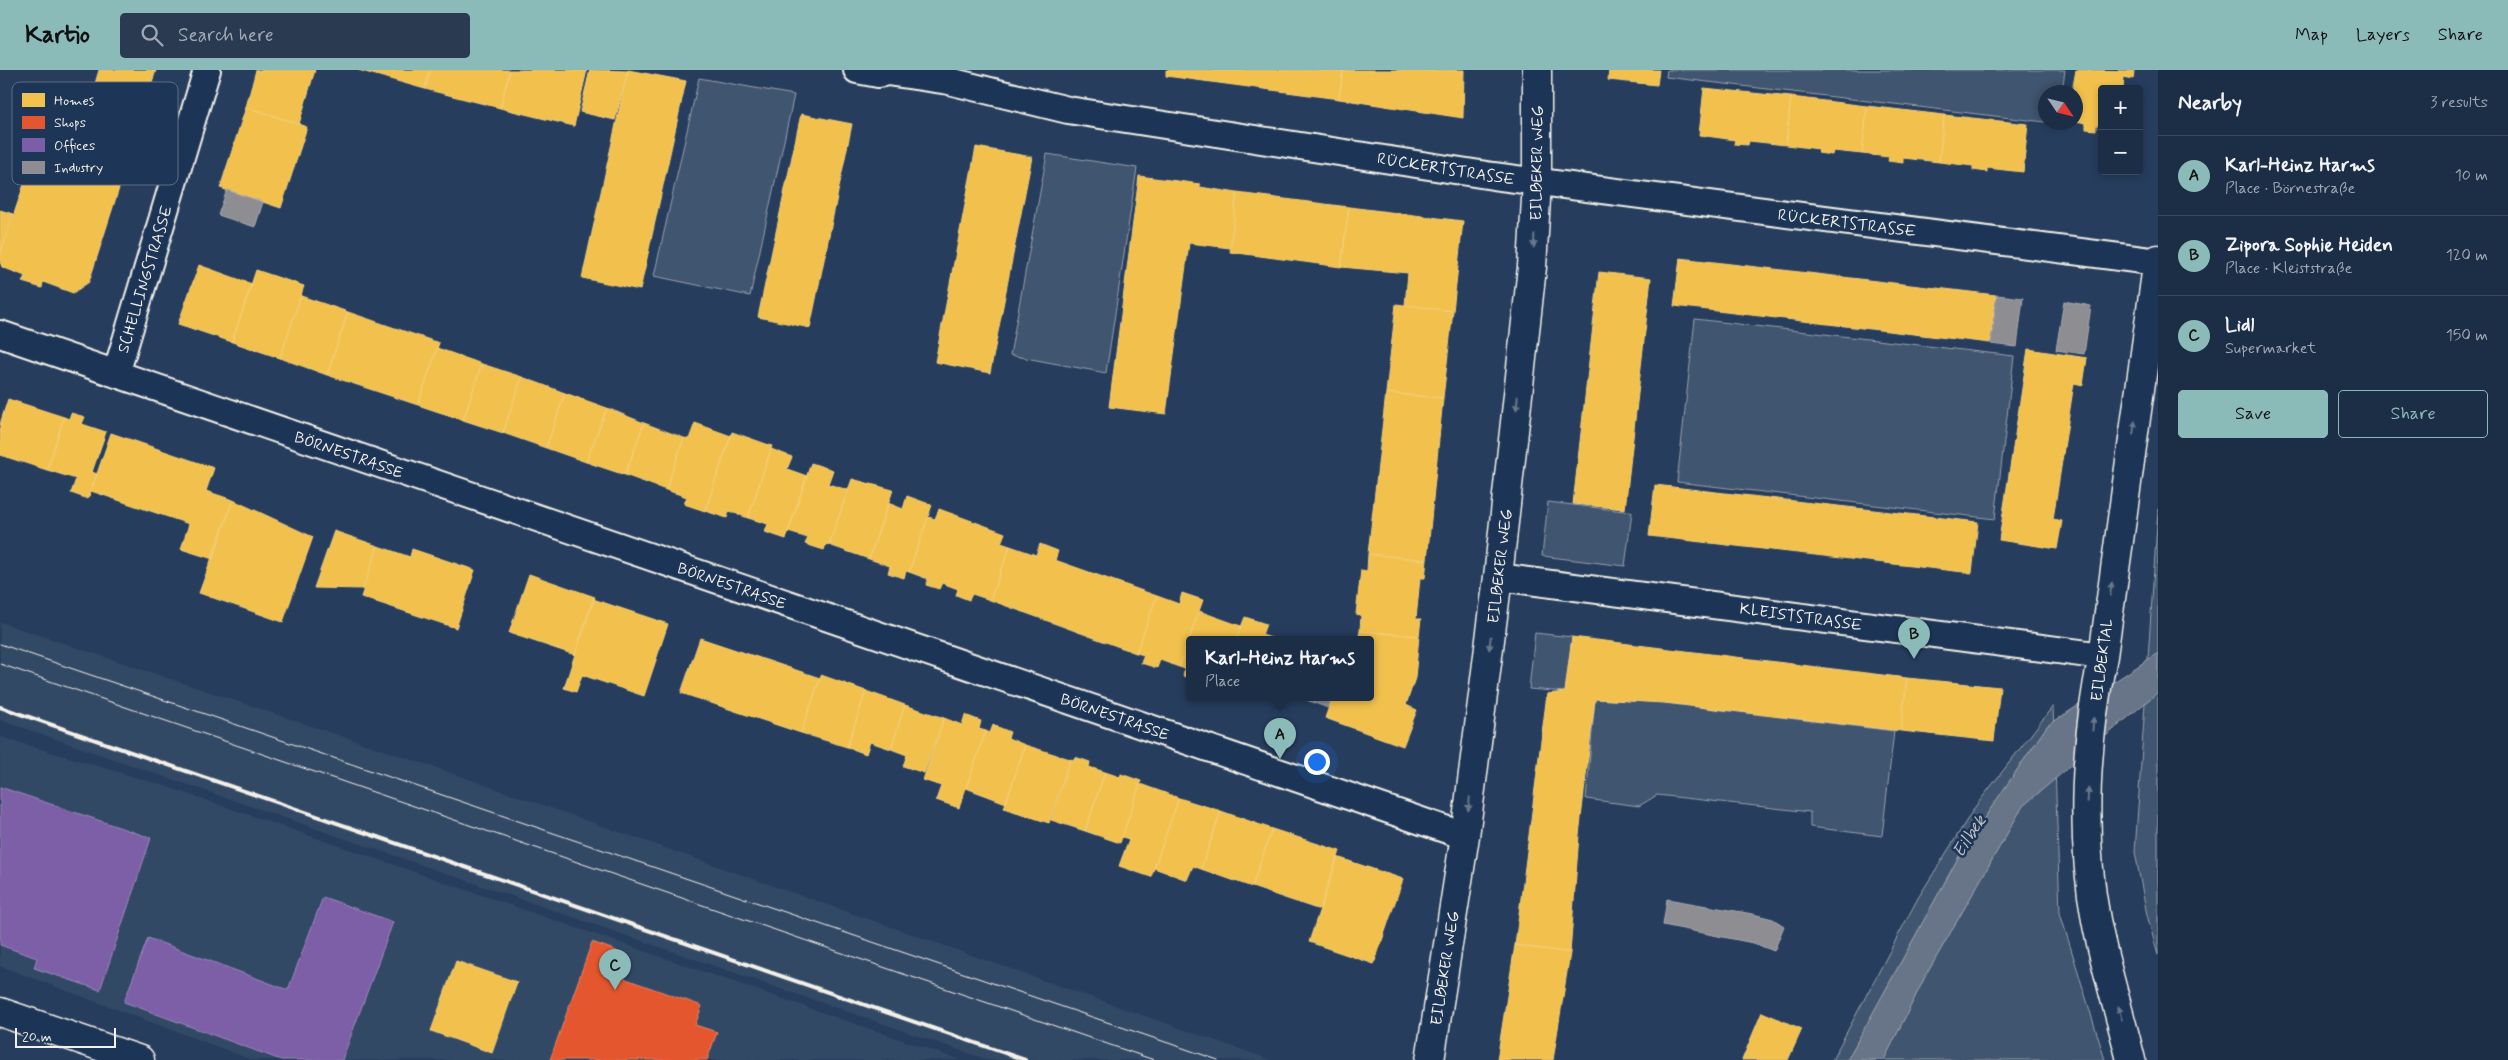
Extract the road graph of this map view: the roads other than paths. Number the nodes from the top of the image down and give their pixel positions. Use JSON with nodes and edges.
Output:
{"nodes":[{"id":1,"x":207,"y":70,"type":"edge"},
{"id":2,"x":857,"y":70,"type":"edge"},
{"id":3,"x":1537,"y":70,"type":"edge"},
{"id":4,"x":888,"y":71,"type":"edge"},
{"id":5,"x":178,"y":167,"type":"edge"},
{"id":6,"x":1537,"y":182,"type":"junction"},
{"id":7,"x":173,"y":185,"type":"edge"},
{"id":8,"x":2158,"y":261,"type":"edge"},
{"id":9,"x":0,"y":334,"type":"edge"},
{"id":10,"x":116,"y":374,"type":"junction"},
{"id":11,"x":1498,"y":577,"type":"junction"},
{"id":12,"x":2103,"y":656,"type":"junction"},
{"id":13,"x":1465,"y":836,"type":"junction"},
{"id":14,"x":0,"y":1012,"type":"edge"},
{"id":15,"x":140,"y":1060,"type":"edge"},
{"id":16,"x":1430,"y":1060,"type":"edge"},
{"id":17,"x":2131,"y":1060,"type":"edge"}],
"edges":[{"from":1,"to":5,"type":"street","name":"SCHELLINGSTRASSE"},
{"from":2,"to":4,"type":"street","name":"RÜCKERTSTRASSE"},
{"from":3,"to":6,"type":"street","name":"EILBEKER WEG"},
{"from":4,"to":6,"type":"street","name":"RÜCKERTSTRASSE"},
{"from":6,"to":8,"type":"street","name":"RÜCKERTSTRASSE"},
{"from":6,"to":11,"type":"street","name":"EILBEKER WEG","one_way":true},
{"from":7,"to":10,"type":"street","name":"SCHELLINGSTRASSE"},
{"from":12,"to":8,"type":"street","name":"EILBEKTAL","one_way":true},
{"from":9,"to":10,"type":"street","name":"BÖRNESTRASSE"},
{"from":10,"to":13,"type":"street","name":"BÖRNESTRASSE"},
{"from":11,"to":12,"type":"street","name":"KLEISTSTRASSE"},
{"from":11,"to":13,"type":"street","name":"EILBEKER WEG","one_way":true},
{"from":17,"to":12,"type":"street","name":"EILBEKTAL","one_way":true},
{"from":13,"to":16,"type":"street","name":"EILBEKER WEG"},
{"from":14,"to":15,"type":"street"}]}
